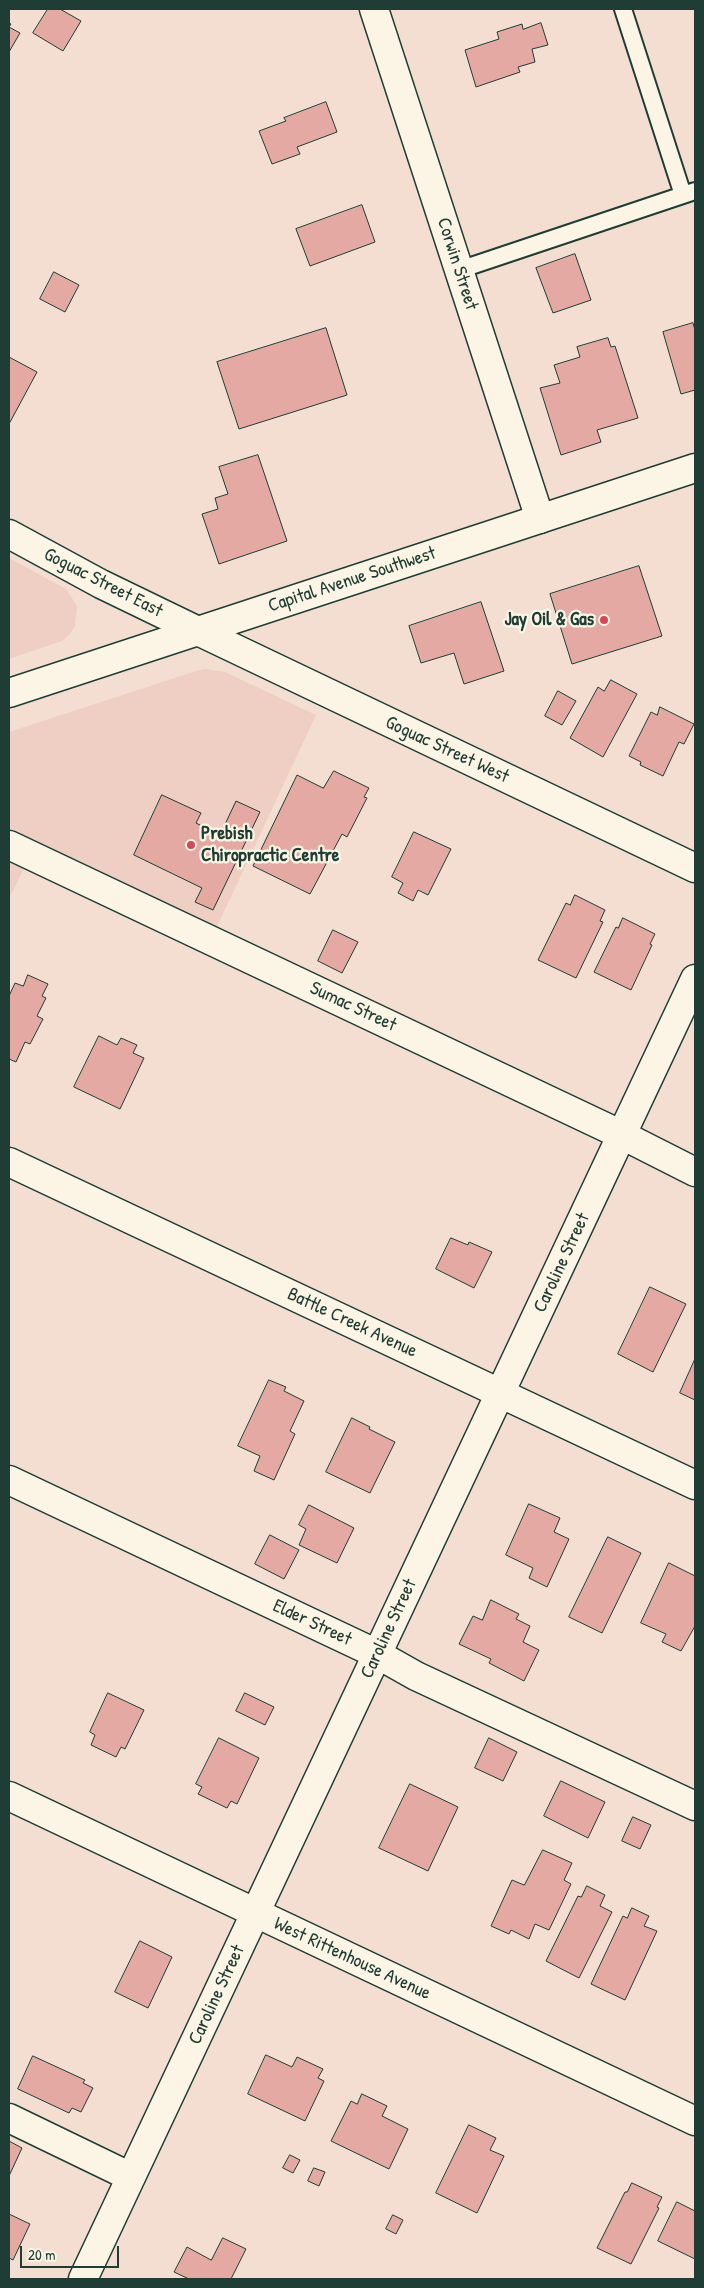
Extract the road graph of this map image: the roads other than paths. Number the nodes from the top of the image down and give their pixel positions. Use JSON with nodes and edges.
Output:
{"nodes":[{"id":1,"x":374,"y":9,"type":"edge"},
{"id":2,"x":623,"y":9,"type":"edge"},
{"id":3,"x":689,"y":193,"type":"edge"},
{"id":4,"x":459,"y":270,"type":"junction"},
{"id":5,"x":695,"y":468,"type":"edge"},
{"id":6,"x":540,"y":519,"type":"junction"},
{"id":7,"x":9,"y":534,"type":"edge"},
{"id":8,"x":198,"y":631,"type":"junction"},
{"id":9,"x":9,"y":693,"type":"edge"},
{"id":10,"x":9,"y":845,"type":"edge"},
{"id":11,"x":695,"y":868,"type":"edge"},
{"id":12,"x":695,"y":979,"type":"edge"},
{"id":13,"x":622,"y":1135,"type":"junction"},
{"id":14,"x":9,"y":1162,"type":"edge"},
{"id":15,"x":695,"y":1172,"type":"edge"},
{"id":16,"x":500,"y":1393,"type":"junction"},
{"id":17,"x":9,"y":1480,"type":"edge"},
{"id":18,"x":695,"y":1485,"type":"edge"},
{"id":19,"x":377,"y":1654,"type":"junction"},
{"id":20,"x":9,"y":1796,"type":"edge"},
{"id":21,"x":695,"y":1806,"type":"edge"},
{"id":22,"x":255,"y":1914,"type":"junction"},
{"id":23,"x":9,"y":2118,"type":"edge"},
{"id":24,"x":695,"y":2121,"type":"edge"},
{"id":25,"x":131,"y":2177,"type":"junction"},
{"id":26,"x":83,"y":2279,"type":"edge"}],
"edges":[{"from":1,"to":4,"type":"street","name":"Corwin Street"},
{"from":2,"to":3,"type":"lane"},
{"from":3,"to":4,"type":"lane"},
{"from":4,"to":6,"type":"street","name":"Corwin Street"},
{"from":5,"to":6,"type":"street","name":"Capital Avenue Southwest"},
{"from":6,"to":8,"type":"street","name":"Capital Avenue Southwest"},
{"from":7,"to":8,"type":"street","name":"Goguac Street East"},
{"from":8,"to":9,"type":"street","name":"Capital Avenue Southwest"},
{"from":8,"to":11,"type":"street","name":"Goguac Street West"},
{"from":10,"to":13,"type":"street","name":"Sumac Street"},
{"from":12,"to":13,"type":"street","name":"Caroline Street"},
{"from":13,"to":15,"type":"street","name":"Sumac Street"},
{"from":13,"to":16,"type":"street","name":"Caroline Street"},
{"from":14,"to":16,"type":"street","name":"Battle Creek Avenue"},
{"from":16,"to":18,"type":"street","name":"Battle Creek Avenue"},
{"from":16,"to":19,"type":"street","name":"Caroline Street"},
{"from":17,"to":19,"type":"street","name":"Elder Street"},
{"from":19,"to":21,"type":"street","name":"Elder Street"},
{"from":19,"to":22,"type":"street","name":"Caroline Street"},
{"from":20,"to":22,"type":"street","name":"West Rittenhouse Avenue"},
{"from":22,"to":24,"type":"street","name":"West Rittenhouse Avenue"},
{"from":22,"to":25,"type":"street","name":"Caroline Street"},
{"from":23,"to":25,"type":"street"},
{"from":25,"to":26,"type":"street","name":"Caroline Street"}]}
